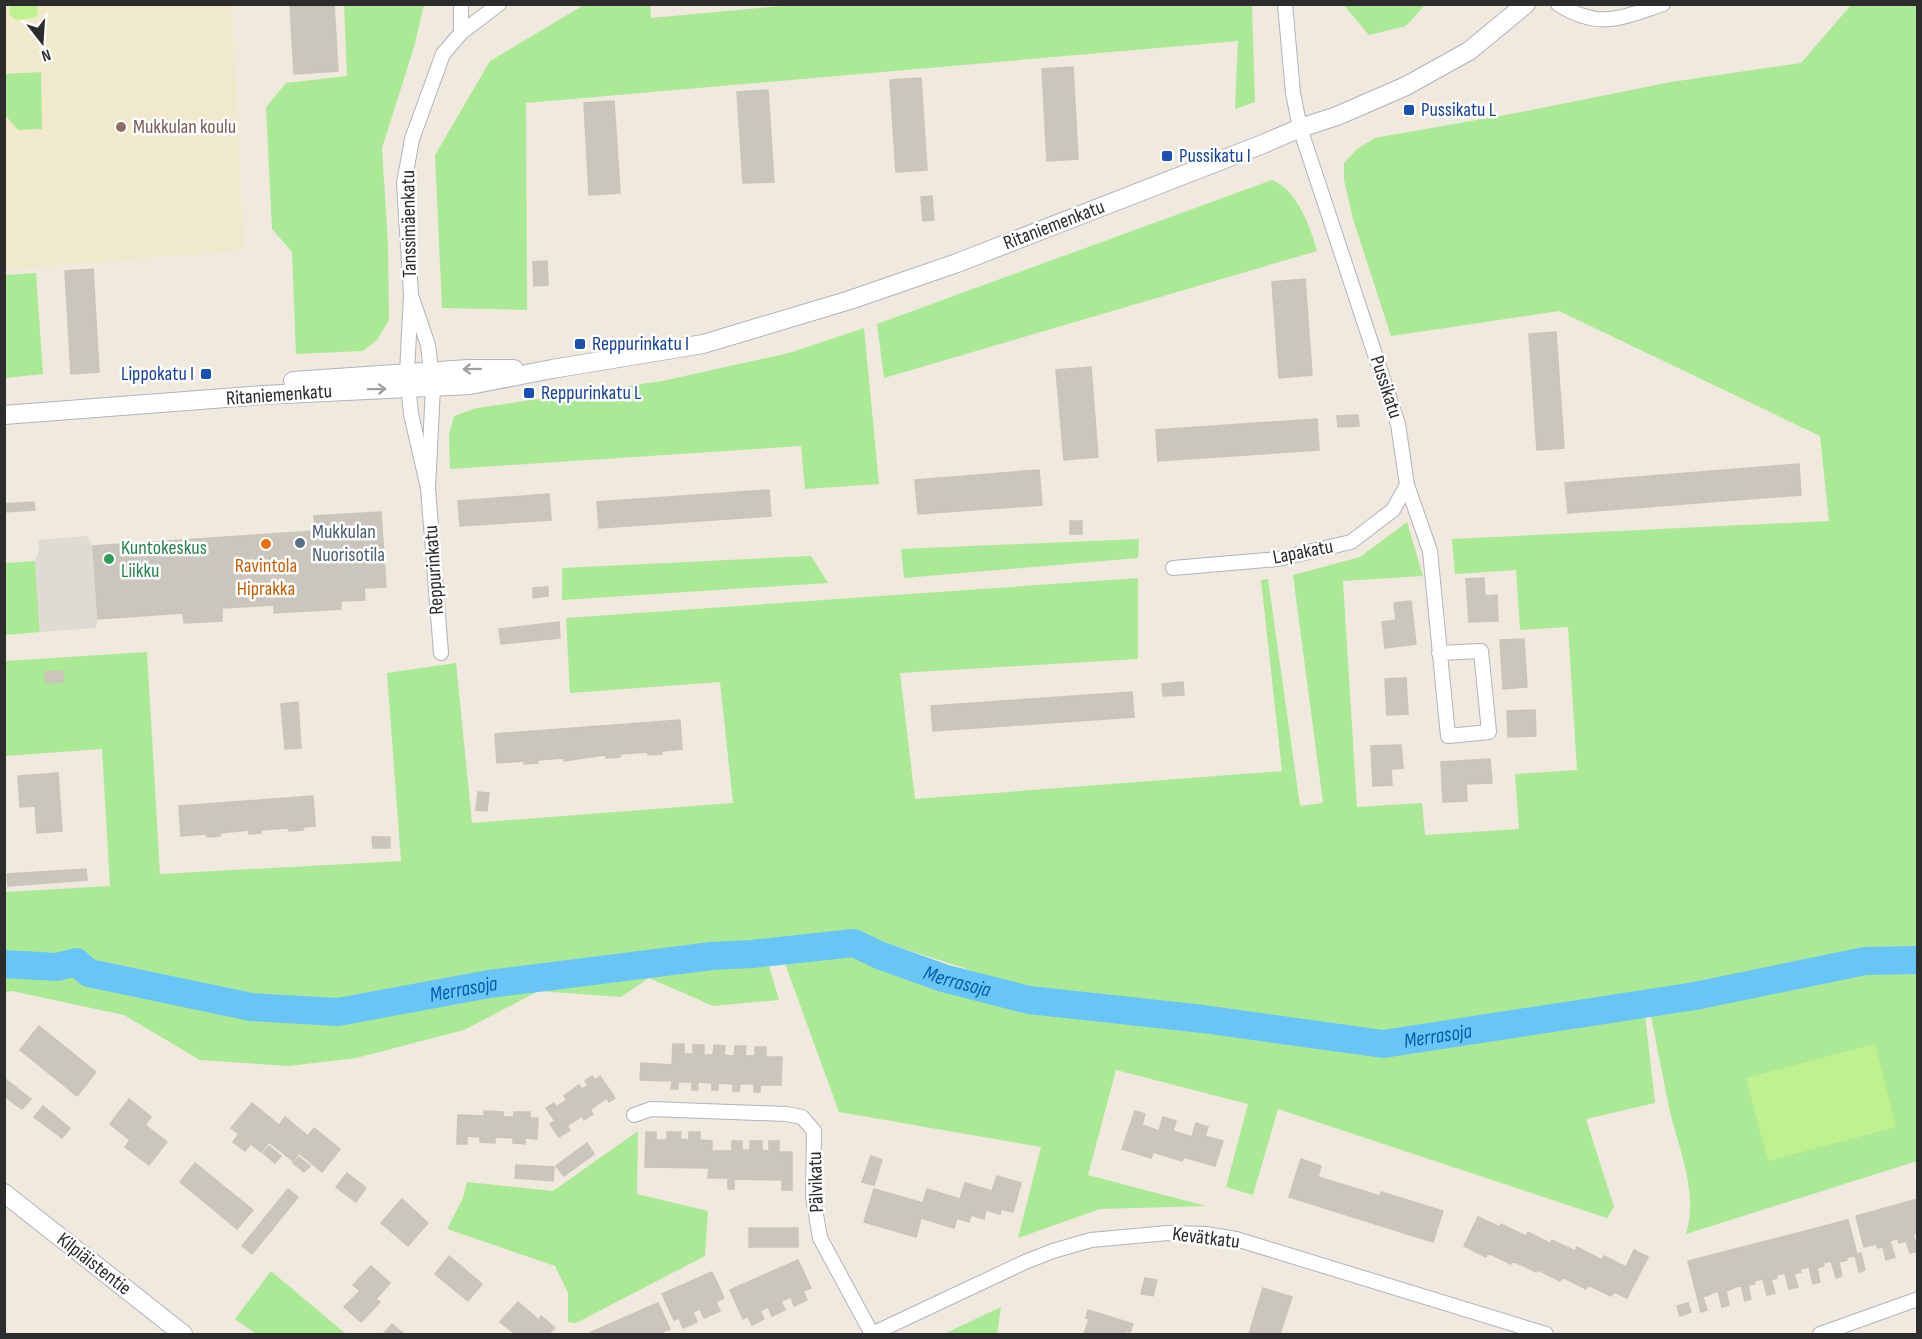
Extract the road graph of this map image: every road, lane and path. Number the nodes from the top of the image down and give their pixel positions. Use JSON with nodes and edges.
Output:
{"nodes":[{"id":1,"x":461,"y":4,"type":"edge"},
{"id":2,"x":499,"y":4,"type":"edge"},
{"id":3,"x":1285,"y":4,"type":"edge"},
{"id":4,"x":1526,"y":4,"type":"edge"},
{"id":5,"x":1558,"y":4,"type":"edge"},
{"id":6,"x":1663,"y":4,"type":"edge"},
{"id":7,"x":461,"y":33,"type":"junction"},
{"id":8,"x":1300,"y":128,"type":"junction"},
{"id":9,"x":411,"y":295,"type":"junction"},
{"id":10,"x":432,"y":379,"type":"junction"},
{"id":11,"x":407,"y":381,"type":"junction"},
{"id":12,"x":4,"y":402,"type":"edge"},
{"id":13,"x":4,"y":415,"type":"edge"},
{"id":14,"x":1407,"y":484,"type":"junction"},
{"id":15,"x":428,"y":488,"type":"junction"},
{"id":16,"x":1173,"y":568,"type":"dead end"},
{"id":17,"x":441,"y":653,"type":"dead end"},
{"id":18,"x":1439,"y":653,"type":"junction"},
{"id":19,"x":634,"y":1115,"type":"dead end"},
{"id":20,"x":4,"y":1193,"type":"edge"},
{"id":21,"x":1917,"y":1299,"type":"edge"},
{"id":22,"x":872,"y":1334,"type":"edge"},
{"id":23,"x":183,"y":1335,"type":"edge"},
{"id":24,"x":1546,"y":1335,"type":"edge"},
{"id":25,"x":1820,"y":1335,"type":"edge"}],
"edges":[{"from":1,"to":7,"type":"street"},
{"from":2,"to":7,"type":"street","name":"Tanssimäenkatu"},
{"from":3,"to":8,"type":"street"},
{"from":4,"to":8,"type":"street","name":"Ritaniemenkatu"},
{"from":5,"to":6,"type":"street"},
{"from":7,"to":9,"type":"street","name":"Tanssimäenkatu"},
{"from":8,"to":10,"type":"street","name":"Ritaniemenkatu"},
{"from":8,"to":14,"type":"street","name":"Pussikatu"},
{"from":9,"to":10,"type":"street","name":"Tanssimäenkatu"},
{"from":9,"to":11,"type":"street","name":"Tanssimäenkatu"},
{"from":10,"to":11,"type":"street","name":"Ritaniemenkatu"},
{"from":10,"to":15,"type":"street","name":"Reppurinkatu"},
{"from":11,"to":12,"type":"street","name":"Ritaniemenkatu"},
{"from":13,"to":11,"type":"street","name":"Ritaniemenkatu","one_way":true},
{"from":11,"to":15,"type":"street","name":"Reppurinkatu"},
{"from":14,"to":16,"type":"street","name":"Lapakatu"},
{"from":14,"to":18,"type":"street","name":"Pussikatu"},
{"from":15,"to":17,"type":"street","name":"Reppurinkatu"},
{"from":18,"to":18,"type":"street","name":"Pussikatu"},
{"from":19,"to":22,"type":"street","name":"Pälvikatu"},
{"from":20,"to":23,"type":"street","name":"Kilpiäistentie"},
{"from":21,"to":25,"type":"street"},
{"from":22,"to":24,"type":"street","name":"Kevätkatu"}]}
